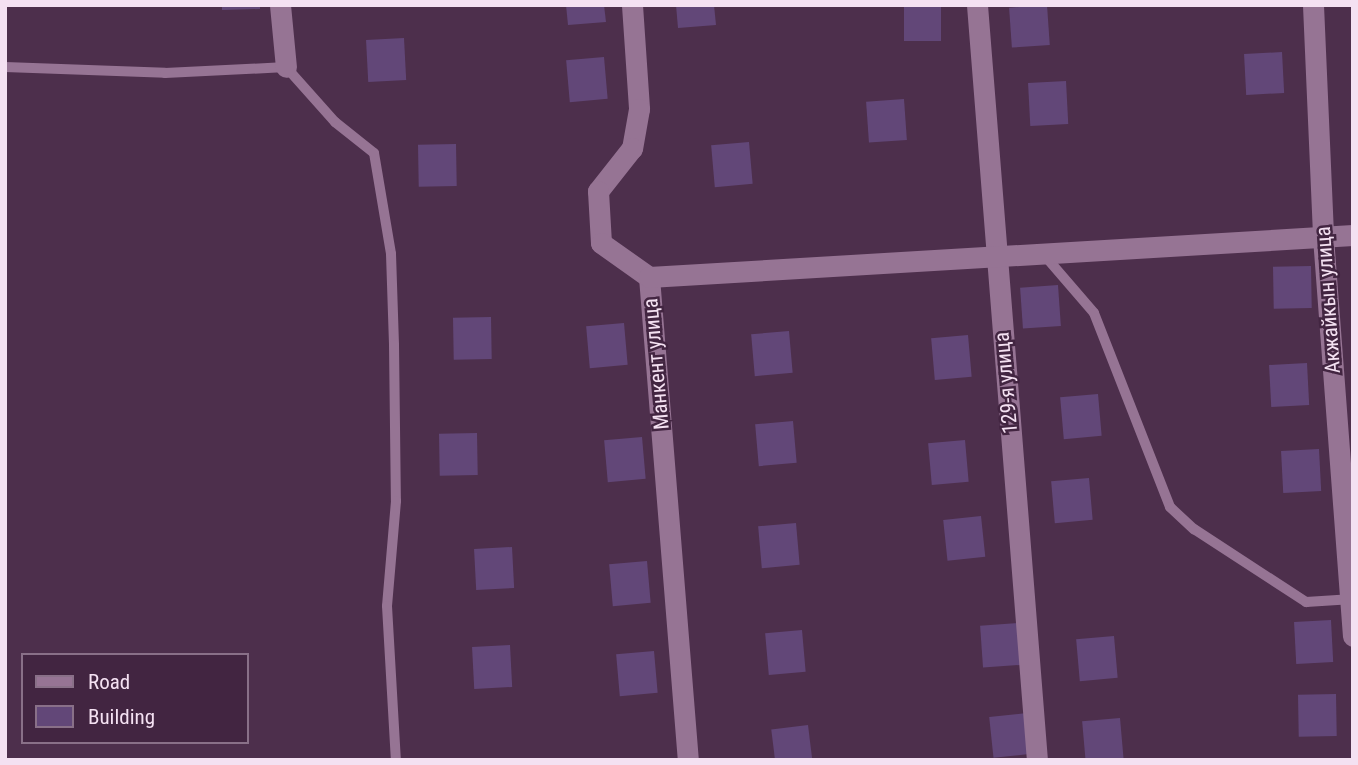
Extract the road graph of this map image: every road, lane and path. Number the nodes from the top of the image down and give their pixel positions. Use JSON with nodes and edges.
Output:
{"nodes":[{"id":1,"x":280,"y":5,"type":"edge"},
{"id":2,"x":632,"y":5,"type":"edge"},
{"id":3,"x":977,"y":5,"type":"edge"},
{"id":4,"x":1312,"y":5,"type":"edge"},
{"id":5,"x":5,"y":67,"type":"edge"},
{"id":6,"x":286,"y":67,"type":"junction"},
{"id":7,"x":1353,"y":235,"type":"edge"},
{"id":8,"x":1323,"y":237,"type":"junction"},
{"id":9,"x":1045,"y":256,"type":"junction"},
{"id":10,"x":996,"y":260,"type":"junction"},
{"id":11,"x":649,"y":277,"type":"junction"},
{"id":12,"x":1351,"y":599,"type":"edge"},
{"id":13,"x":1353,"y":636,"type":"edge"},
{"id":14,"x":396,"y":760,"type":"edge"},
{"id":15,"x":688,"y":760,"type":"edge"},
{"id":16,"x":1037,"y":760,"type":"edge"}],
"edges":[{"from":1,"to":6,"type":"street"},
{"from":2,"to":11,"type":"street","name":"Манкент улица"},
{"from":3,"to":10,"type":"street","name":"129-я улица"},
{"from":4,"to":8,"type":"street","name":"Акжайкын улица"},
{"from":5,"to":6,"type":"lane"},
{"from":6,"to":14,"type":"lane"},
{"from":7,"to":8,"type":"street"},
{"from":8,"to":9,"type":"street"},
{"from":8,"to":12,"type":"street","name":"Акжайкын улица"},
{"from":9,"to":10,"type":"street"},
{"from":9,"to":12,"type":"lane"},
{"from":10,"to":11,"type":"street"},
{"from":10,"to":16,"type":"street","name":"129-я улица"},
{"from":11,"to":15,"type":"street","name":"Манкент улица"},
{"from":12,"to":13,"type":"street","name":"Акжайкын улица"}]}
